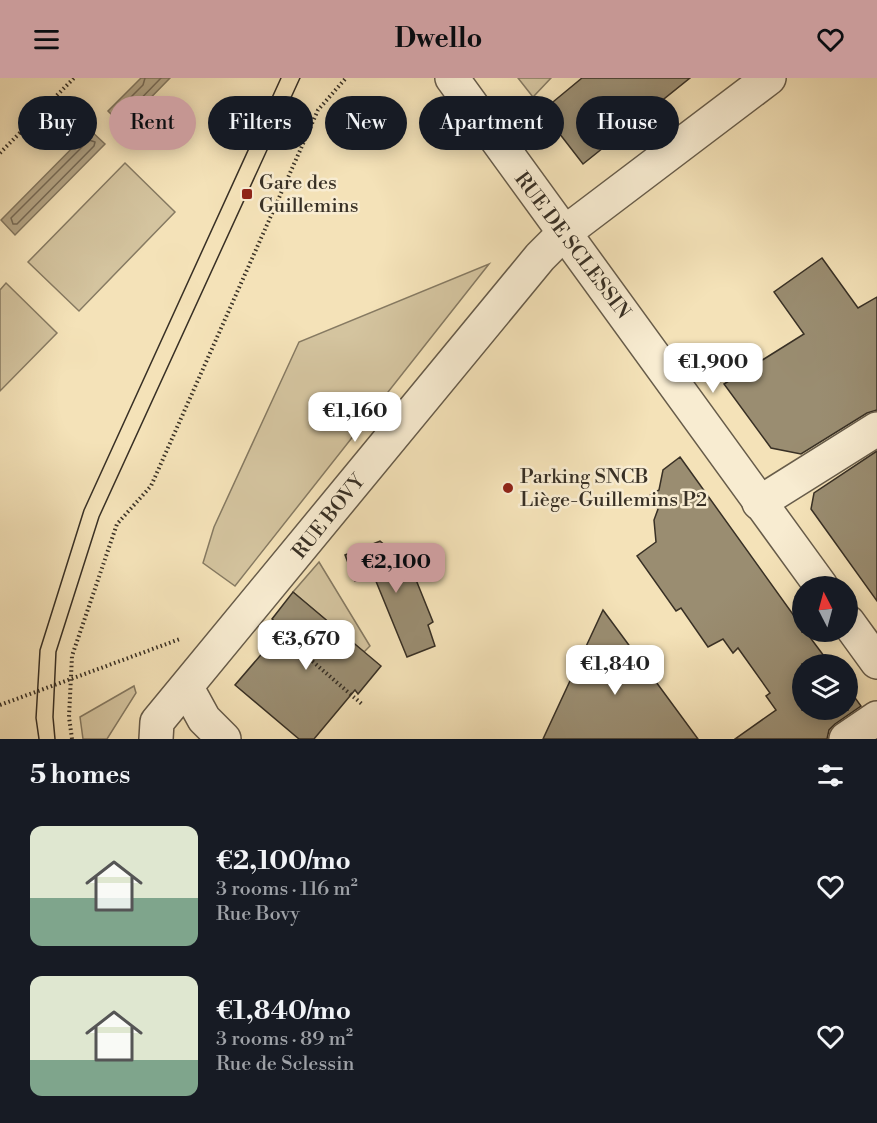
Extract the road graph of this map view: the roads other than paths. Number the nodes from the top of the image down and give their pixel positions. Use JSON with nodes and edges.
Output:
{"nodes":[{"id":1,"x":452,"y":78,"type":"edge"},
{"id":2,"x":769,"y":78,"type":"edge"},
{"id":3,"x":563,"y":234,"type":"junction"},
{"id":4,"x":877,"y":429,"type":"edge"},
{"id":5,"x":759,"y":503,"type":"junction"},
{"id":6,"x":814,"y":576,"type":"edge"},
{"id":7,"x":858,"y":636,"type":"edge"},
{"id":8,"x":877,"y":662,"type":"edge"},
{"id":9,"x":187,"y":688,"type":"junction"},
{"id":10,"x":877,"y":718,"type":"edge"},
{"id":11,"x":156,"y":739,"type":"edge"},
{"id":12,"x":224,"y":739,"type":"edge"},
{"id":13,"x":846,"y":739,"type":"edge"}],
"edges":[{"from":1,"to":3,"type":"street","name":"RUE DE SCLESSIN"},
{"from":2,"to":3,"type":"street","name":"RUE BOVY"},
{"from":3,"to":5,"type":"street","name":"RUE DE SCLESSIN"},
{"from":3,"to":9,"type":"street","name":"RUE BOVY"},
{"from":4,"to":5,"type":"street"},
{"from":5,"to":6,"type":"street","name":"RUE DE SCLESSIN"},
{"from":7,"to":8,"type":"street"},
{"from":9,"to":11,"type":"street","name":"RUE BOVY"},
{"from":9,"to":12,"type":"street"},
{"from":10,"to":13,"type":"street"}]}
